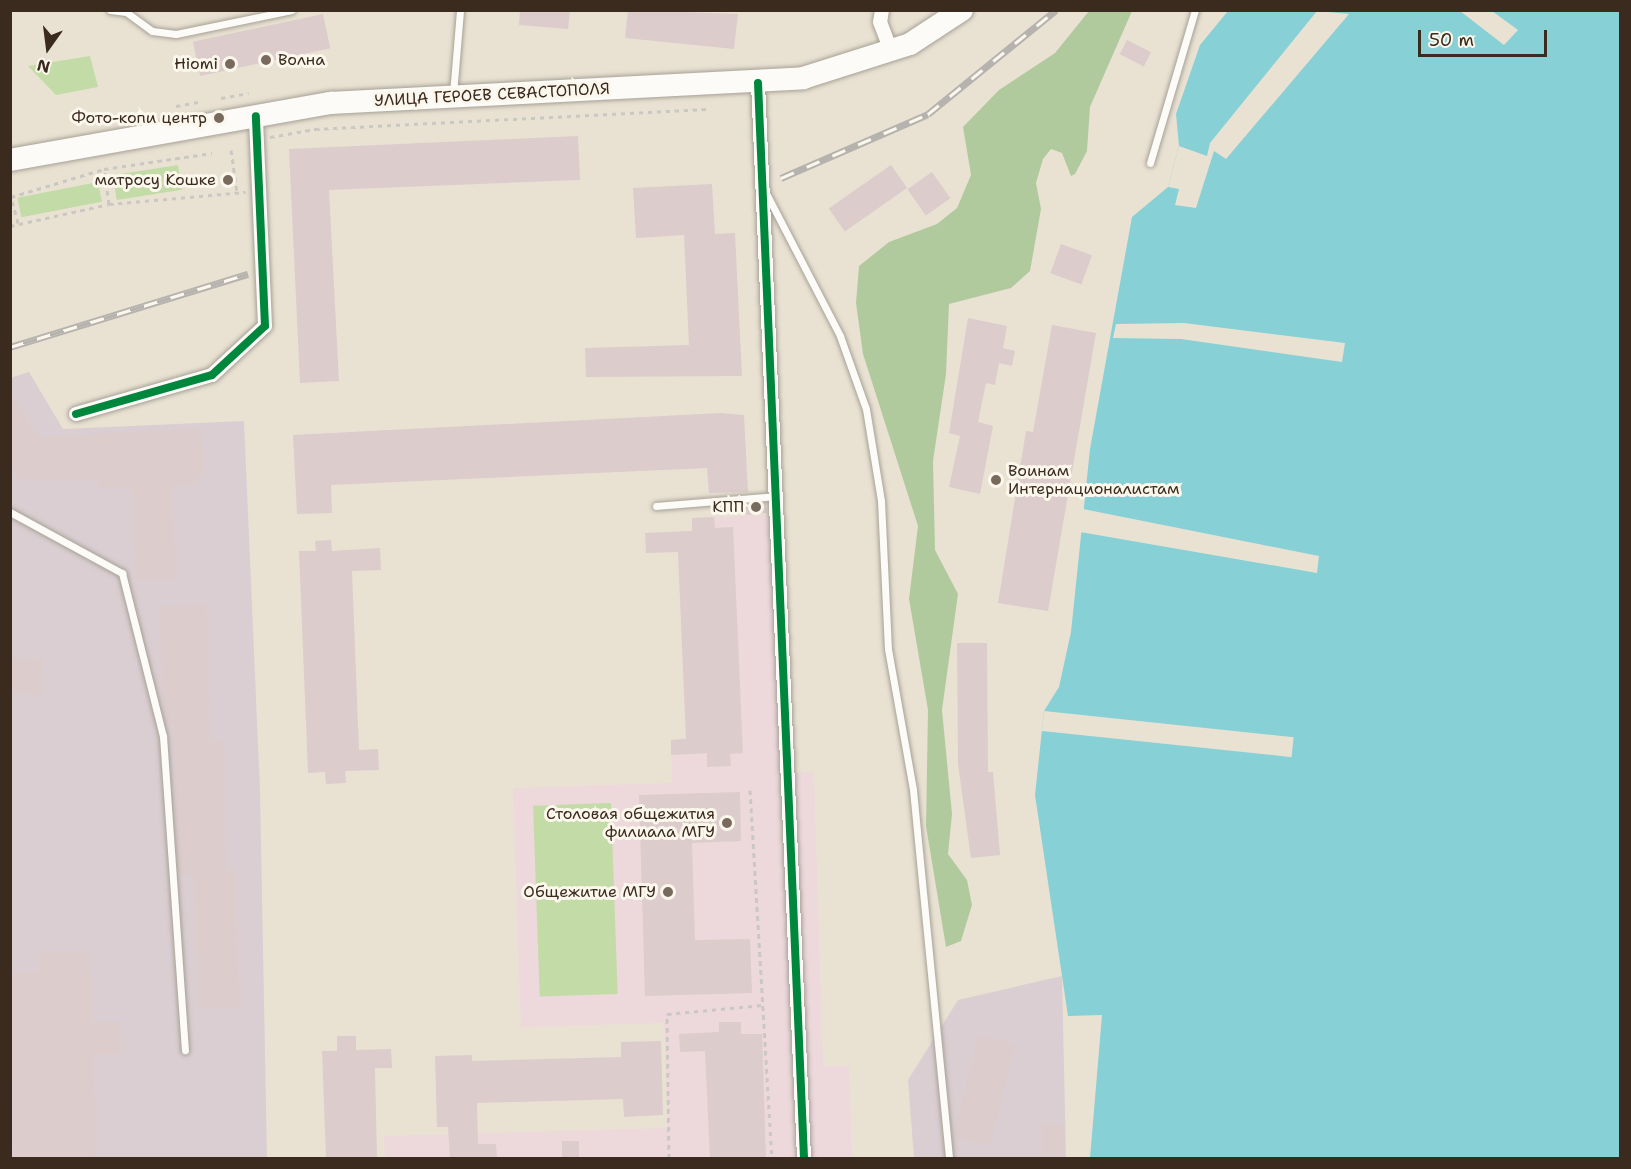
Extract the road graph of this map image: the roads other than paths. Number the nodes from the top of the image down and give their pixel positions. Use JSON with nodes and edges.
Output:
{"nodes":[{"id":1,"x":110,"y":10,"type":"edge"},
{"id":2,"x":292,"y":10,"type":"edge"},
{"id":3,"x":460,"y":10,"type":"edge"},
{"id":4,"x":882,"y":10,"type":"edge"},
{"id":5,"x":962,"y":10,"type":"edge"},
{"id":6,"x":1195,"y":10,"type":"edge"},
{"id":7,"x":127,"y":11,"type":"edge"},
{"id":8,"x":891,"y":51,"type":"junction"},
{"id":9,"x":758,"y":83,"type":"junction"},
{"id":10,"x":453,"y":94,"type":"junction"},
{"id":11,"x":256,"y":116,"type":"junction"},
{"id":12,"x":10,"y":160,"type":"edge"},
{"id":13,"x":1150,"y":163,"type":"dead end"},
{"id":14,"x":765,"y":191,"type":"junction"},
{"id":15,"x":76,"y":414,"type":"dead end"},
{"id":16,"x":777,"y":496,"type":"junction"},
{"id":17,"x":656,"y":506,"type":"dead end"},
{"id":18,"x":10,"y":512,"type":"edge"},
{"id":19,"x":185,"y":1050,"type":"dead end"},
{"id":20,"x":804,"y":1158,"type":"edge"},
{"id":21,"x":949,"y":1158,"type":"edge"}],
"edges":[{"from":1,"to":7,"type":"lane"},
{"from":2,"to":7,"type":"lane"},
{"from":3,"to":10,"type":"lane"},
{"from":4,"to":8,"type":"street"},
{"from":5,"to":8,"type":"main road","name":"УЛИЦА ГЕРОЕВ СЕВАСТОПОЛЯ"},
{"from":6,"to":13,"type":"lane"},
{"from":8,"to":9,"type":"main road","name":"УЛИЦА ГЕРОЕВ СЕВАСТОПОЛЯ"},
{"from":9,"to":10,"type":"main road","name":"УЛИЦА ГЕРОЕВ СЕВАСТОПОЛЯ"},
{"from":9,"to":14,"type":"street"},
{"from":10,"to":11,"type":"main road","name":"УЛИЦА ГЕРОЕВ СЕВАСТОПОЛЯ"},
{"from":11,"to":12,"type":"main road","name":"УЛИЦА ГЕРОЕВ СЕВАСТОПОЛЯ"},
{"from":11,"to":15,"type":"street"},
{"from":14,"to":16,"type":"street"},
{"from":14,"to":21,"type":"lane"},
{"from":16,"to":17,"type":"lane"},
{"from":16,"to":20,"type":"street"},
{"from":18,"to":19,"type":"lane"}]}
